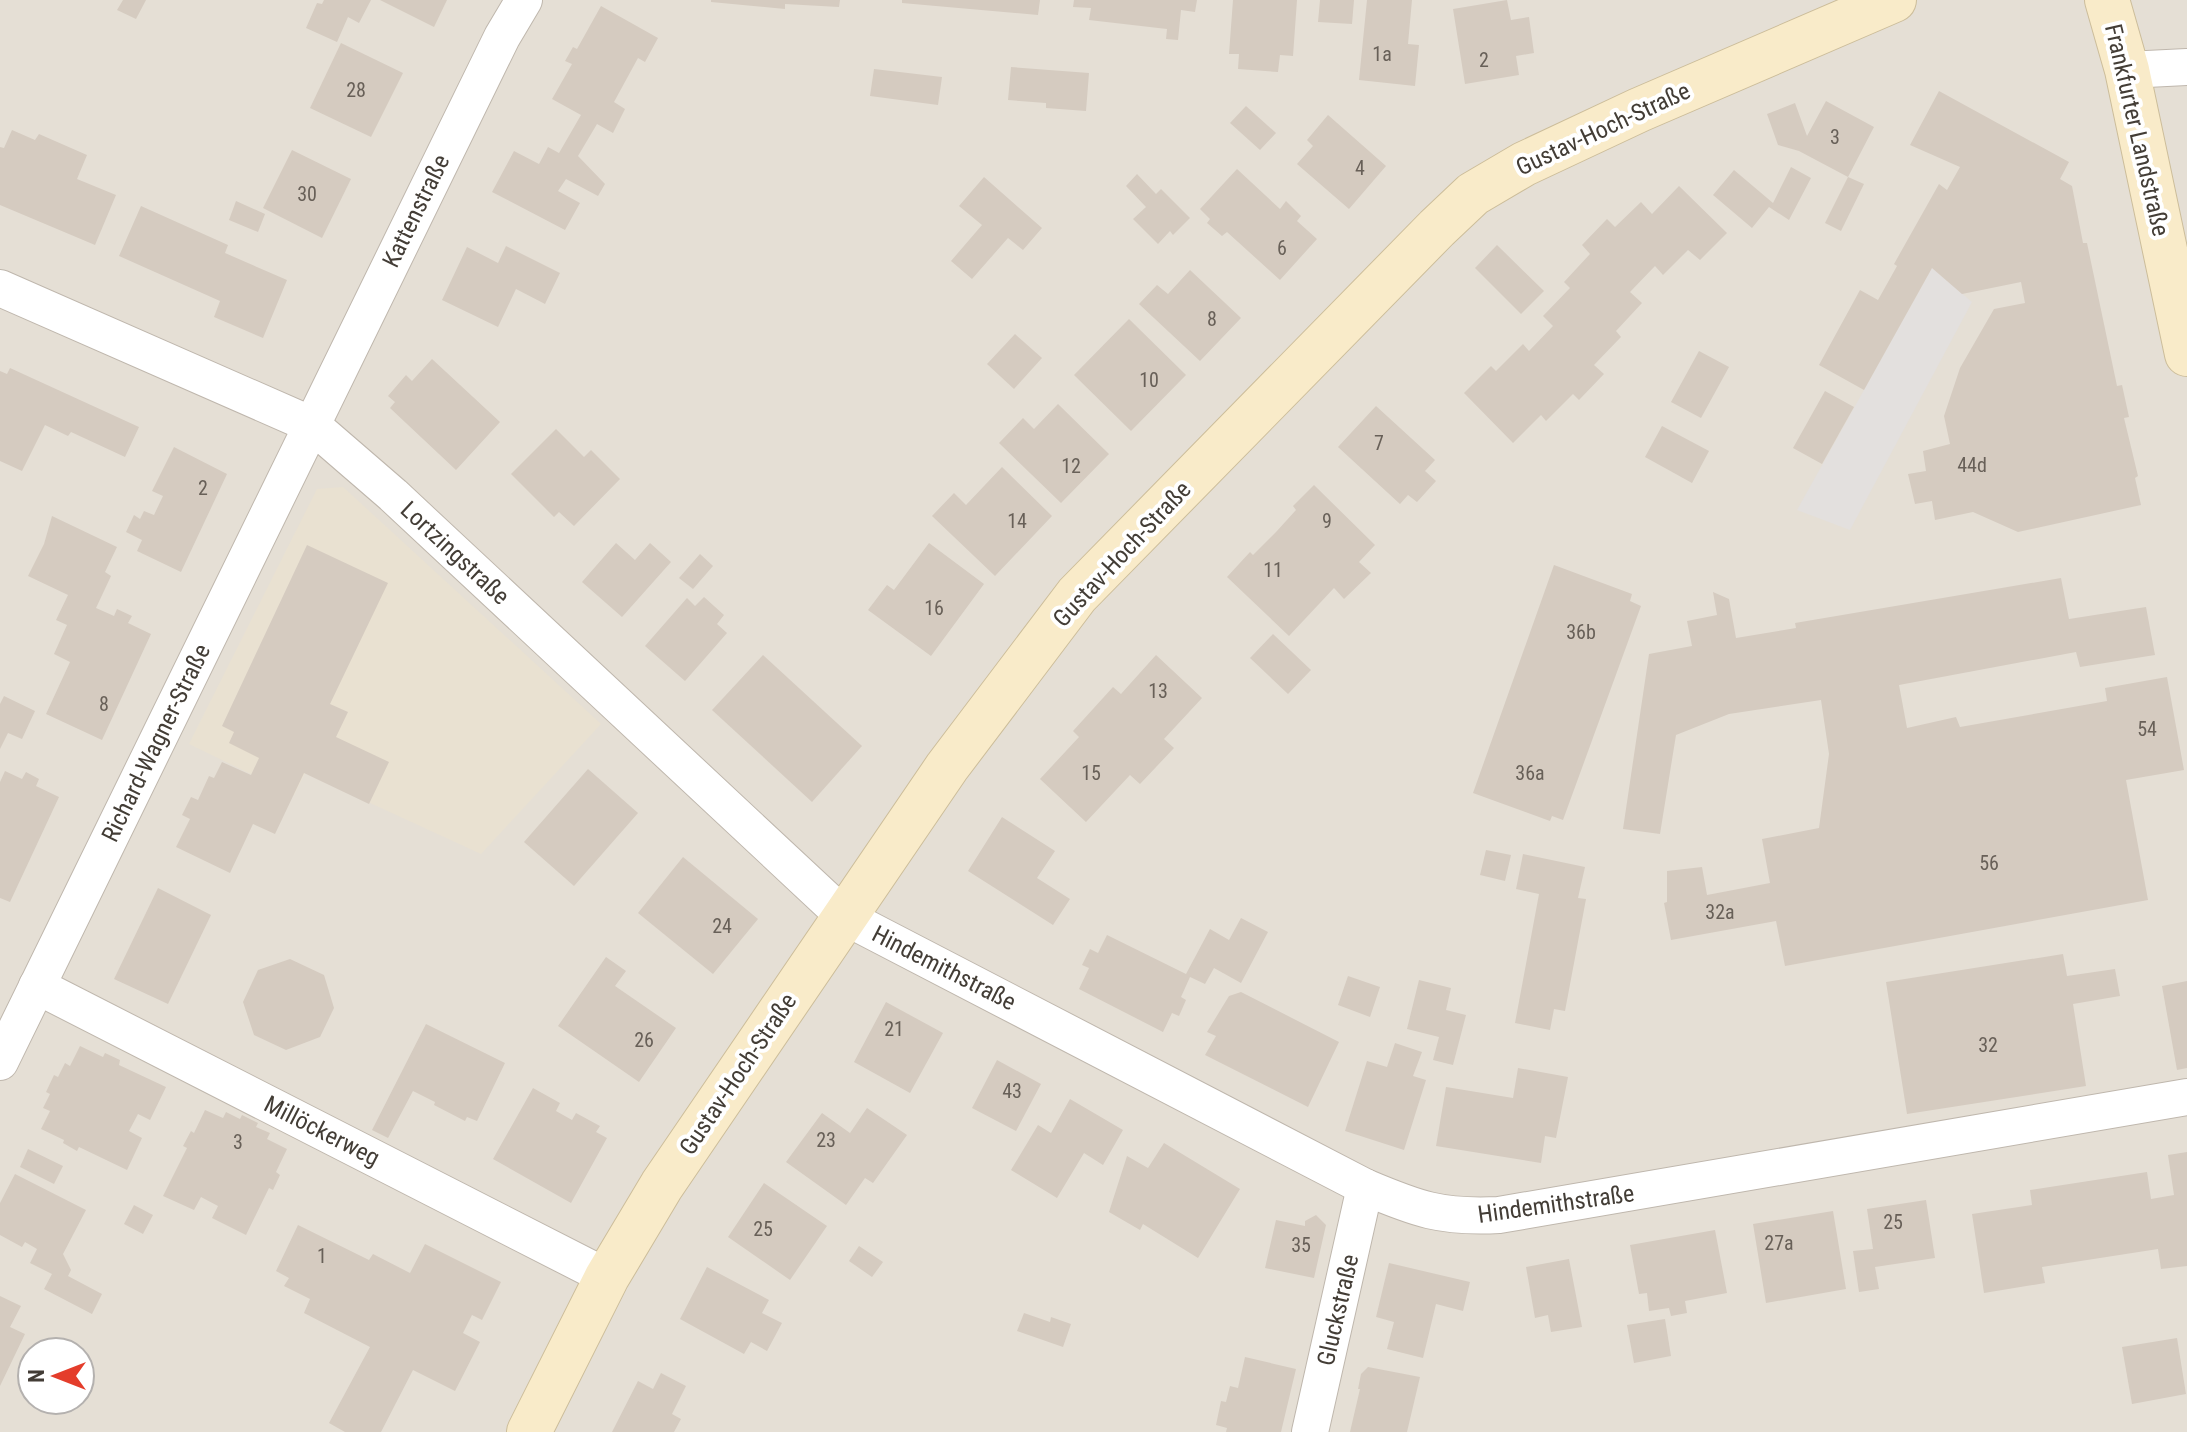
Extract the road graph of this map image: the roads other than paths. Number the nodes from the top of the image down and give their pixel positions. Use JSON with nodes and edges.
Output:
{"nodes":[{"id":1,"x":524,"y":0,"type":"edge"},
{"id":2,"x":1894,"y":0,"type":"edge"},
{"id":3,"x":2107,"y":0,"type":"edge"},
{"id":4,"x":2187,"y":67,"type":"edge"},
{"id":5,"x":2127,"y":70,"type":"junction"},
{"id":6,"x":0,"y":288,"type":"edge"},
{"id":7,"x":2187,"y":354,"type":"edge"},
{"id":8,"x":312,"y":425,"type":"junction"},
{"id":9,"x":845,"y":917,"type":"junction"},
{"id":10,"x":37,"y":986,"type":"junction"},
{"id":11,"x":0,"y":1062,"type":"edge"},
{"id":12,"x":2187,"y":1097,"type":"edge"},
{"id":13,"x":1365,"y":1187,"type":"junction"},
{"id":14,"x":607,"y":1277,"type":"junction"},
{"id":15,"x":529,"y":1432,"type":"edge"},
{"id":16,"x":1310,"y":1432,"type":"edge"}],
"edges":[{"from":1,"to":8,"type":"street","name":"Kattenstraße"},
{"from":2,"to":9,"type":"main road","name":"Gustav-Hoch-Straße"},
{"from":3,"to":5,"type":"main road","name":"Frankfurter Landstraße"},
{"from":4,"to":5,"type":"street"},
{"from":5,"to":7,"type":"main road","name":"Frankfurter Landstraße"},
{"from":6,"to":8,"type":"street","name":"Lortzingstraße"},
{"from":8,"to":9,"type":"street","name":"Lortzingstraße"},
{"from":8,"to":10,"type":"street","name":"Richard-Wagner-Straße"},
{"from":9,"to":13,"type":"street","name":"Hindemithstraße"},
{"from":9,"to":14,"type":"main road","name":"Gustav-Hoch-Straße"},
{"from":10,"to":11,"type":"street","name":"Richard-Wagner-Straße"},
{"from":10,"to":14,"type":"street","name":"Millöckerweg"},
{"from":12,"to":13,"type":"street","name":"Hindemithstraße"},
{"from":13,"to":16,"type":"street","name":"Gluckstraße"},
{"from":14,"to":15,"type":"main road","name":"Gustav-Hoch-Straße"}]}
